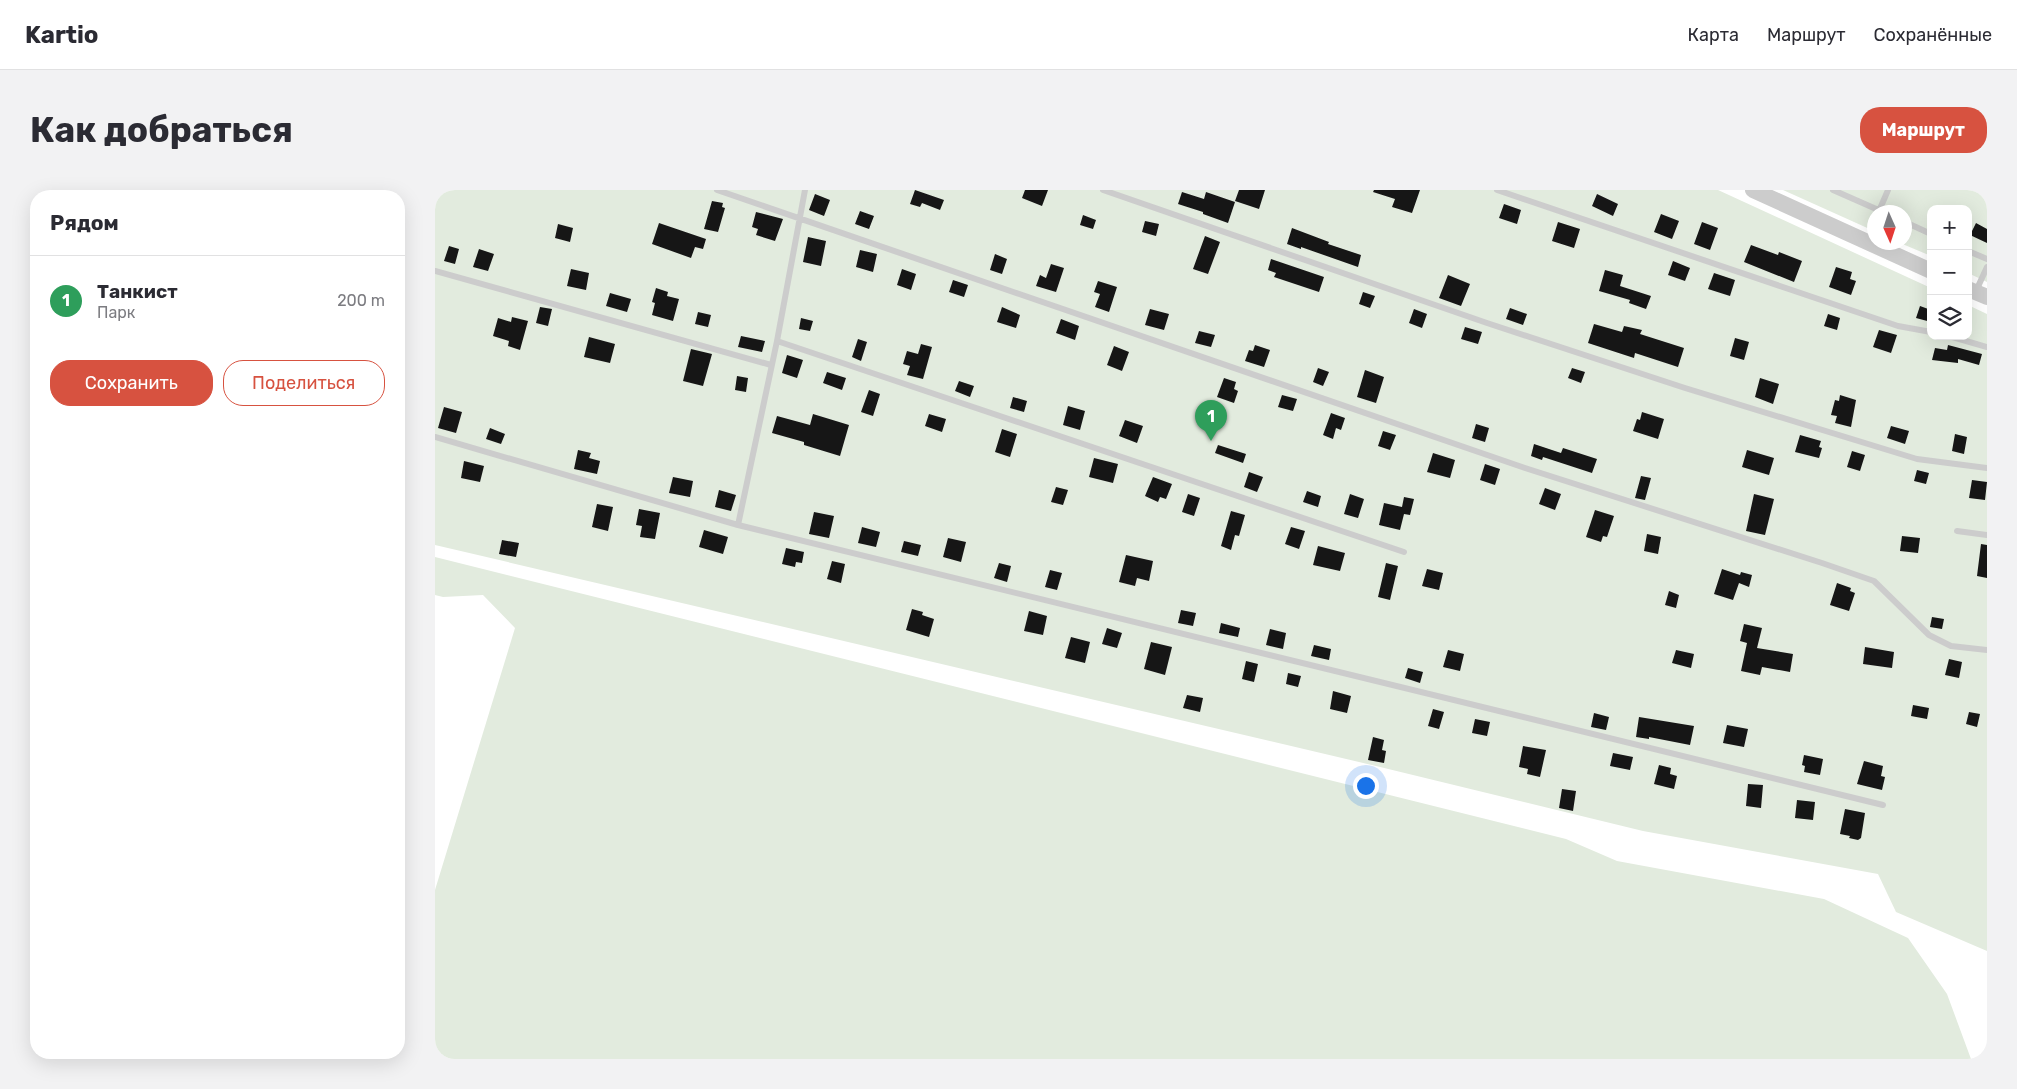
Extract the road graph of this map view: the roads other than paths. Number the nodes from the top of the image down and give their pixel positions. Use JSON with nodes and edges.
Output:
{"nodes":[{"id":1,"x":717,"y":190,"type":"edge"},
{"id":2,"x":805,"y":190,"type":"edge"},
{"id":3,"x":1103,"y":190,"type":"edge"},
{"id":4,"x":1497,"y":190,"type":"edge"},
{"id":5,"x":1753,"y":190,"type":"edge"},
{"id":6,"x":1833,"y":190,"type":"edge"},
{"id":7,"x":1888,"y":190,"type":"edge"},
{"id":8,"x":1883,"y":205,"type":"edge"},
{"id":9,"x":1867,"y":206,"type":"edge"},
{"id":10,"x":800,"y":218,"type":"junction"},
{"id":11,"x":1912,"y":225,"type":"edge"},
{"id":12,"x":1927,"y":232,"type":"edge"},
{"id":13,"x":1972,"y":253,"type":"edge"},
{"id":14,"x":1987,"y":260,"type":"edge"},
{"id":15,"x":1987,"y":267,"type":"edge"},
{"id":16,"x":1927,"y":269,"type":"edge"},
{"id":17,"x":435,"y":271,"type":"edge"},
{"id":18,"x":1977,"y":292,"type":"edge"},
{"id":19,"x":1927,"y":331,"type":"edge"},
{"id":20,"x":777,"y":340,"type":"junction"},
{"id":21,"x":1963,"y":340,"type":"edge"},
{"id":22,"x":1987,"y":347,"type":"edge"},
{"id":23,"x":771,"y":365,"type":"junction"},
{"id":24,"x":435,"y":438,"type":"edge"},
{"id":25,"x":1987,"y":468,"type":"edge"},
{"id":26,"x":738,"y":525,"type":"junction"},
{"id":27,"x":1957,"y":531,"type":"dead end"},
{"id":28,"x":1987,"y":535,"type":"edge"},
{"id":29,"x":1404,"y":552,"type":"dead end"},
{"id":30,"x":1987,"y":650,"type":"edge"},
{"id":31,"x":1883,"y":805,"type":"dead end"}],
"edges":[{"from":1,"to":10,"type":"lane"},
{"from":2,"to":10,"type":"lane"},
{"from":3,"to":25,"type":"lane"},
{"from":4,"to":19,"type":"lane"},
{"from":5,"to":16,"type":"street"},
{"from":6,"to":9,"type":"lane"},
{"from":7,"to":8,"type":"lane"},
{"from":10,"to":20,"type":"lane"},
{"from":10,"to":30,"type":"lane"},
{"from":11,"to":12,"type":"lane"},
{"from":13,"to":14,"type":"lane"},
{"from":15,"to":18,"type":"lane"},
{"from":17,"to":23,"type":"lane"},
{"from":20,"to":23,"type":"lane"},
{"from":20,"to":29,"type":"lane"},
{"from":21,"to":22,"type":"lane"},
{"from":23,"to":26,"type":"lane"},
{"from":24,"to":26,"type":"lane"},
{"from":26,"to":31,"type":"lane"},
{"from":27,"to":28,"type":"lane"}]}
